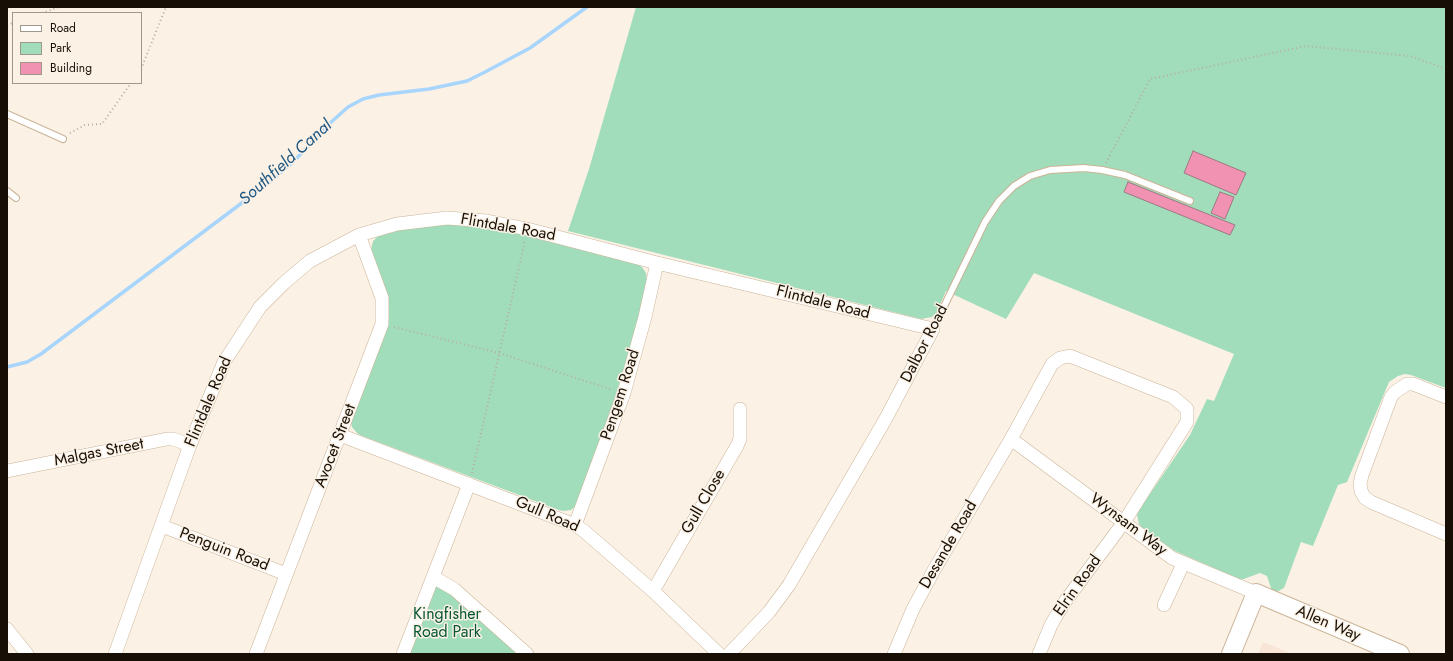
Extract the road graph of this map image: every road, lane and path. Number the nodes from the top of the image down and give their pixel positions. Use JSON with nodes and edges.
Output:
{"nodes":[{"id":1,"x":59,"y":7,"type":"edge"},
{"id":2,"x":166,"y":7,"type":"edge"},
{"id":3,"x":45,"y":12,"type":"edge"},
{"id":4,"x":142,"y":67,"type":"edge"},
{"id":5,"x":1446,"y":69,"type":"edge"},
{"id":6,"x":130,"y":84,"type":"edge"},
{"id":7,"x":7,"y":114,"type":"edge"},
{"id":8,"x":63,"y":139,"type":"joint"},
{"id":9,"x":1102,"y":170,"type":"junction"},
{"id":10,"x":7,"y":191,"type":"edge"},
{"id":11,"x":16,"y":198,"type":"dead end"},
{"id":12,"x":1190,"y":201,"type":"dead end"},
{"id":13,"x":527,"y":229,"type":"junction"},
{"id":14,"x":359,"y":235,"type":"junction"},
{"id":15,"x":657,"y":263,"type":"junction"},
{"id":16,"x":382,"y":324,"type":"junction"},
{"id":17,"x":934,"y":329,"type":"junction"},
{"id":18,"x":499,"y":353,"type":"junction"},
{"id":19,"x":624,"y":394,"type":"junction"},
{"id":20,"x":1446,"y":397,"type":"edge"},
{"id":21,"x":740,"y":409,"type":"dead end"},
{"id":22,"x":340,"y":435,"type":"junction"},
{"id":23,"x":1011,"y":438,"type":"junction"},
{"id":24,"x":190,"y":445,"type":"junction"},
{"id":25,"x":7,"y":471,"type":"edge"},
{"id":26,"x":469,"y":484,"type":"junction"},
{"id":27,"x":1124,"y":522,"type":"junction"},
{"id":28,"x":575,"y":525,"type":"junction"},
{"id":29,"x":162,"y":526,"type":"junction"},
{"id":30,"x":1446,"y":534,"type":"edge"},
{"id":31,"x":1183,"y":564,"type":"junction"},
{"id":32,"x":286,"y":574,"type":"junction"},
{"id":33,"x":433,"y":577,"type":"junction"},
{"id":34,"x":653,"y":592,"type":"junction"},
{"id":35,"x":1256,"y":593,"type":"junction"},
{"id":36,"x":1164,"y":605,"type":"dead end"},
{"id":37,"x":7,"y":629,"type":"edge"},
{"id":38,"x":27,"y":654,"type":"edge"},
{"id":39,"x":115,"y":654,"type":"edge"},
{"id":40,"x":256,"y":654,"type":"edge"},
{"id":41,"x":403,"y":654,"type":"edge"},
{"id":42,"x":527,"y":654,"type":"edge"},
{"id":43,"x":719,"y":654,"type":"edge"},
{"id":44,"x":729,"y":654,"type":"edge"},
{"id":45,"x":894,"y":654,"type":"edge"},
{"id":46,"x":1039,"y":654,"type":"edge"},
{"id":47,"x":1231,"y":654,"type":"edge"},
{"id":48,"x":1400,"y":654,"type":"edge"}],
"edges":[{"from":1,"to":3,"type":"path"},
{"from":2,"to":4,"type":"path"},
{"from":5,"to":9,"type":"path"},
{"from":6,"to":8,"type":"path"},
{"from":7,"to":8,"type":"lane"},
{"from":9,"to":12,"type":"lane","name":"Dalbor Road"},
{"from":9,"to":17,"type":"lane","name":"Dalbor Road"},
{"from":10,"to":11,"type":"lane"},
{"from":13,"to":14,"type":"street","name":"Flintdale Road"},
{"from":13,"to":15,"type":"street","name":"Flintdale Road"},
{"from":13,"to":18,"type":"path"},
{"from":14,"to":16,"type":"street","name":"Avocet Street"},
{"from":14,"to":24,"type":"street","name":"Flintdale Road"},
{"from":15,"to":17,"type":"street","name":"Flintdale Road"},
{"from":15,"to":19,"type":"street","name":"Pengem Road"},
{"from":16,"to":18,"type":"path"},
{"from":16,"to":22,"type":"street","name":"Avocet Street"},
{"from":17,"to":44,"type":"street","name":"Dalbor Road"},
{"from":18,"to":19,"type":"path"},
{"from":18,"to":26,"type":"path"},
{"from":19,"to":28,"type":"street","name":"Pengem Road"},
{"from":20,"to":30,"type":"street"},
{"from":21,"to":34,"type":"street","name":"Gull Close"},
{"from":22,"to":26,"type":"street","name":"Gull Road"},
{"from":22,"to":32,"type":"street","name":"Avocet Street"},
{"from":23,"to":27,"type":"street","name":"Wynsam Way"},
{"from":23,"to":27,"type":"street","name":"Desande Road"},
{"from":23,"to":45,"type":"street","name":"Desande Road"},
{"from":24,"to":25,"type":"street","name":"Malgas Street"},
{"from":24,"to":29,"type":"street","name":"Flintdale Road"},
{"from":26,"to":28,"type":"street","name":"Gull Road"},
{"from":26,"to":33,"type":"street"},
{"from":27,"to":31,"type":"street","name":"Wynsam Way"},
{"from":27,"to":46,"type":"street","name":"Elrin Road"},
{"from":28,"to":34,"type":"street","name":"Gull Road"},
{"from":29,"to":32,"type":"street","name":"Penguin Road"},
{"from":29,"to":39,"type":"street","name":"Flintdale Road"},
{"from":31,"to":35,"type":"street","name":"Wynsam Way"},
{"from":31,"to":36,"type":"street"},
{"from":32,"to":40,"type":"street","name":"Avocet Street"},
{"from":33,"to":41,"type":"street"},
{"from":33,"to":42,"type":"street"},
{"from":34,"to":43,"type":"street","name":"Gull Road"},
{"from":35,"to":47,"type":"street"},
{"from":35,"to":48,"type":"street","name":"Allen Way"},
{"from":37,"to":38,"type":"street"}]}
